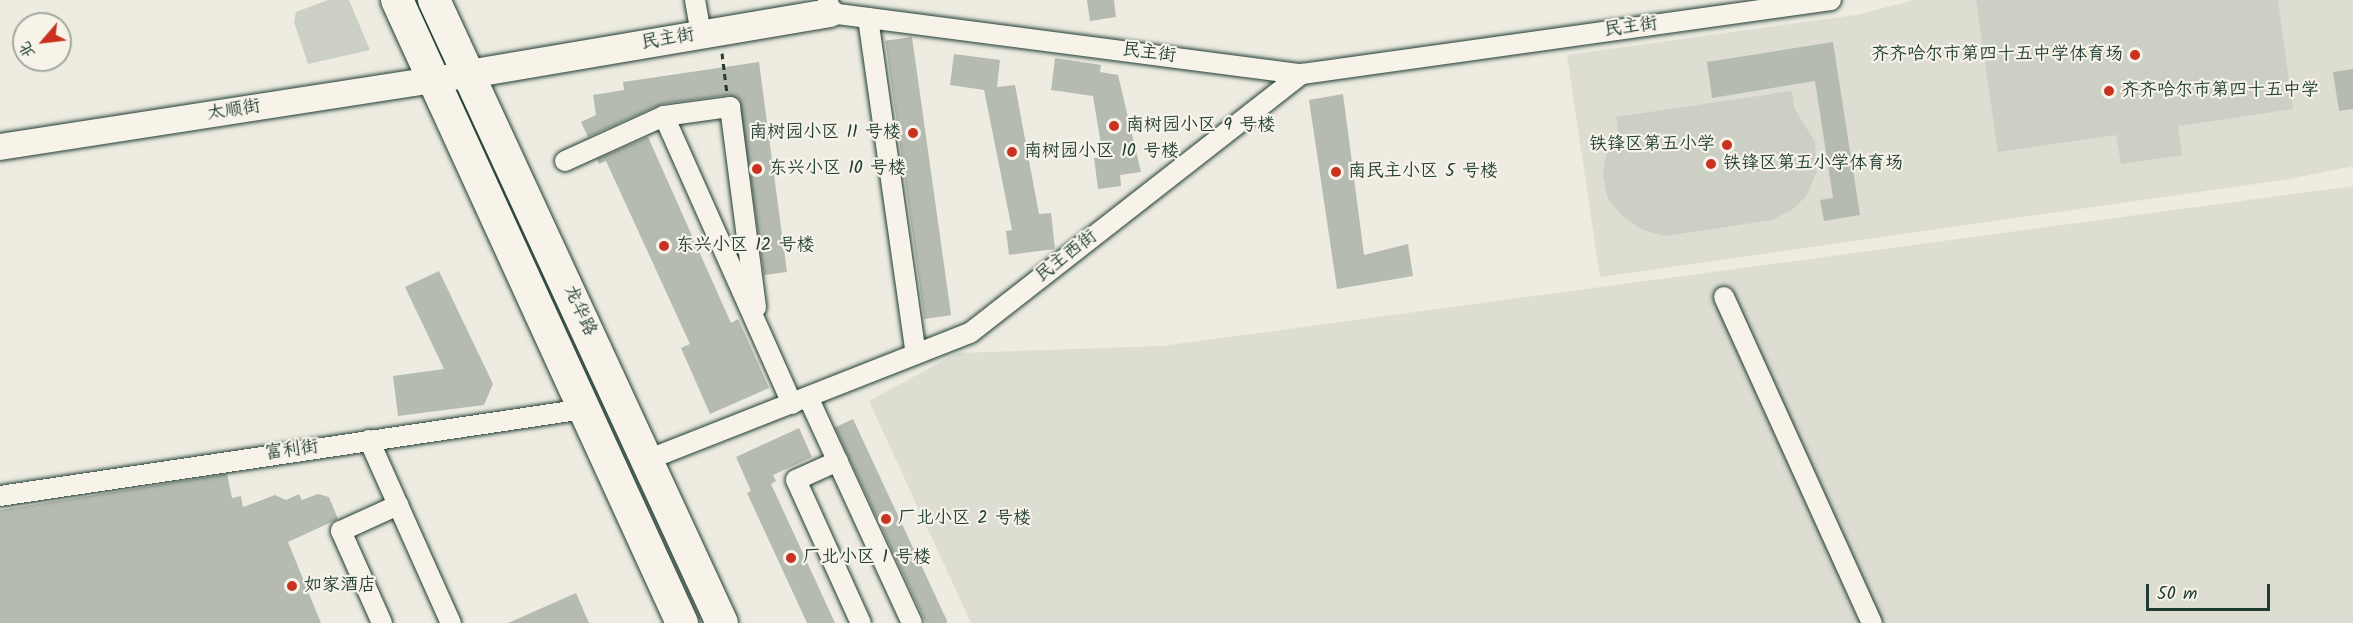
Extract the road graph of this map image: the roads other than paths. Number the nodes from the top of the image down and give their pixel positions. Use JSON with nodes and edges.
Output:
{"nodes":[{"id":1,"x":397,"y":0,"type":"edge"},
{"id":2,"x":434,"y":0,"type":"edge"},
{"id":3,"x":695,"y":0,"type":"edge"},
{"id":4,"x":1832,"y":0,"type":"edge"},
{"id":5,"x":847,"y":9,"type":"edge"},
{"id":6,"x":710,"y":33,"type":"junction"},
{"id":7,"x":469,"y":74,"type":"junction"},
{"id":8,"x":1302,"y":74,"type":"junction"},
{"id":9,"x":433,"y":80,"type":"junction"},
{"id":10,"x":664,"y":116,"type":"junction"},
{"id":11,"x":0,"y":147,"type":"edge"},
{"id":12,"x":565,"y":161,"type":"dead end"},
{"id":13,"x":1724,"y":297,"type":"dead end"},
{"id":14,"x":759,"y":330,"type":"junction"},
{"id":15,"x":916,"y":354,"type":"junction"},
{"id":16,"x":800,"y":400,"type":"junction"},
{"id":17,"x":584,"y":409,"type":"junction"},
{"id":18,"x":369,"y":440,"type":"junction"},
{"id":19,"x":647,"y":460,"type":"junction"},
{"id":20,"x":838,"y":461,"type":"junction"},
{"id":21,"x":0,"y":496,"type":"edge"},
{"id":22,"x":398,"y":505,"type":"junction"},
{"id":23,"x":382,"y":623,"type":"edge"},
{"id":24,"x":451,"y":623,"type":"edge"},
{"id":25,"x":682,"y":623,"type":"edge"},
{"id":26,"x":722,"y":623,"type":"edge"},
{"id":27,"x":861,"y":623,"type":"edge"},
{"id":28,"x":912,"y":623,"type":"edge"},
{"id":29,"x":1872,"y":623,"type":"edge"}],
"edges":[{"from":1,"to":9,"type":"main road","name":"龙华路"},
{"from":2,"to":7,"type":"main road","name":"龙华路"},
{"from":3,"to":6,"type":"street"},
{"from":4,"to":8,"type":"street","name":"民主街"},
{"from":5,"to":6,"type":"main road","name":"民主街"},
{"from":5,"to":8,"type":"street","name":"民主街"},
{"from":5,"to":15,"type":"street"},
{"from":6,"to":7,"type":"main road","name":"民主街"},
{"from":7,"to":9,"type":"street","name":"太顺街"},
{"from":7,"to":19,"type":"main road","name":"龙华路"},
{"from":8,"to":15,"type":"street","name":"民主西街"},
{"from":9,"to":11,"type":"street","name":"太顺街"},
{"from":9,"to":17,"type":"main road","name":"龙华路"},
{"from":10,"to":12,"type":"street"},
{"from":10,"to":14,"type":"street"},
{"from":10,"to":14,"type":"street"},
{"from":13,"to":29,"type":"street"},
{"from":14,"to":16,"type":"street"},
{"from":15,"to":16,"type":"street","name":"民主西街"},
{"from":16,"to":19,"type":"street","name":"民主西街"},
{"from":16,"to":20,"type":"street"},
{"from":17,"to":18,"type":"street","name":"富利街"},
{"from":17,"to":25,"type":"main road","name":"龙华路"},
{"from":18,"to":21,"type":"street","name":"富利街"},
{"from":18,"to":22,"type":"street"},
{"from":19,"to":26,"type":"main road","name":"龙华路"},
{"from":20,"to":27,"type":"street"},
{"from":20,"to":28,"type":"street"},
{"from":22,"to":23,"type":"street"},
{"from":22,"to":24,"type":"street"}]}
